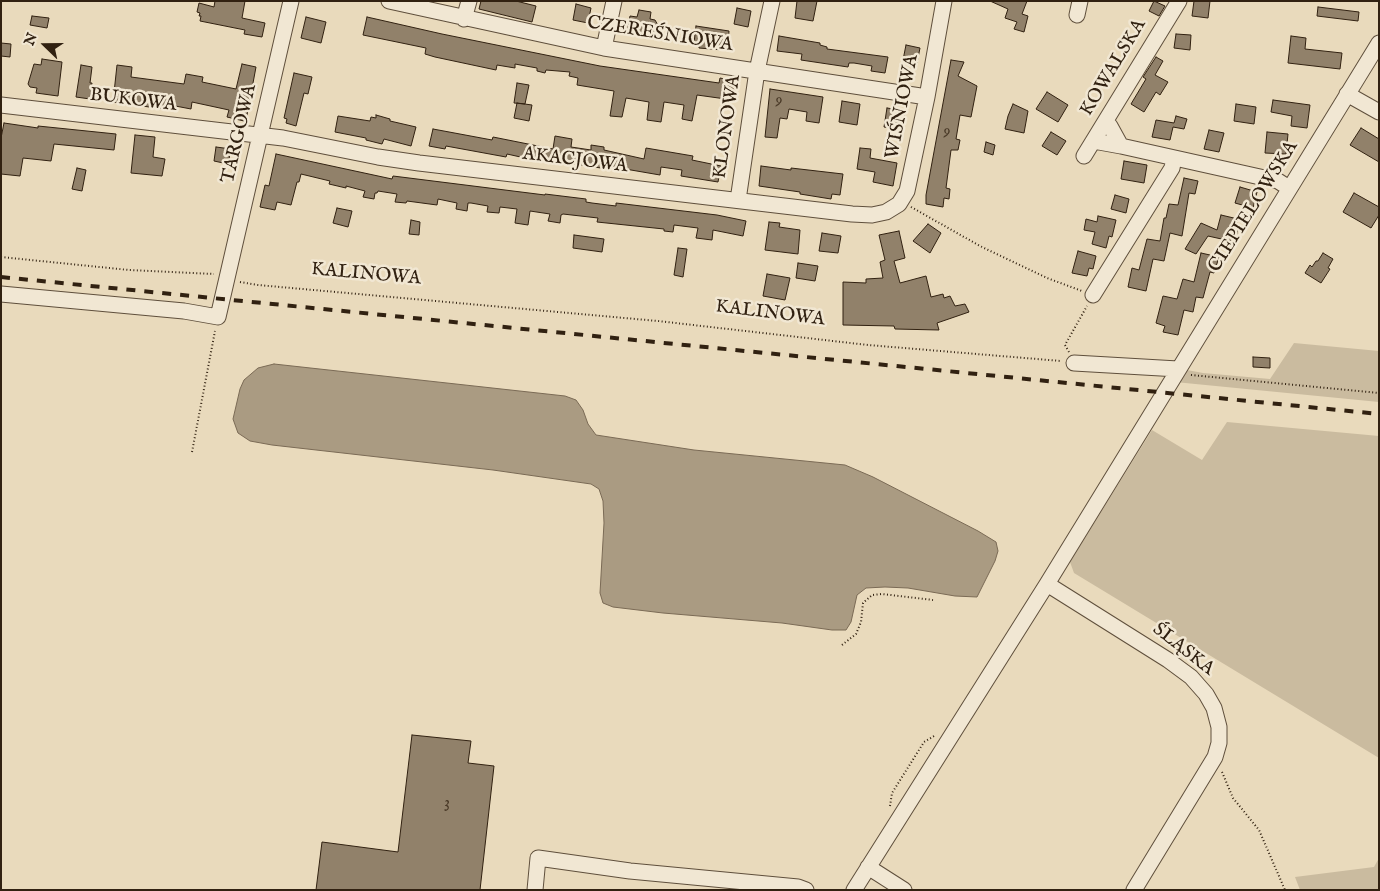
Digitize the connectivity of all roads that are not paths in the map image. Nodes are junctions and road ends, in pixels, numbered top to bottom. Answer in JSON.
{"nodes":[{"id":1,"x":291,"y":1,"type":"edge"},
{"id":2,"x":389,"y":1,"type":"edge"},
{"id":3,"x":469,"y":1,"type":"edge"},
{"id":4,"x":614,"y":1,"type":"edge"},
{"id":5,"x":772,"y":1,"type":"edge"},
{"id":6,"x":944,"y":1,"type":"edge"},
{"id":7,"x":1179,"y":1,"type":"edge"},
{"id":8,"x":464,"y":19,"type":"junction"},
{"id":9,"x":1379,"y":43,"type":"edge"},
{"id":10,"x":604,"y":48,"type":"junction"},
{"id":11,"x":756,"y":71,"type":"junction"},
{"id":12,"x":1347,"y":94,"type":"junction"},
{"id":13,"x":927,"y":97,"type":"junction"},
{"id":14,"x":1,"y":106,"type":"edge"},
{"id":15,"x":1379,"y":112,"type":"edge"},
{"id":16,"x":1105,"y":123,"type":"junction"},
{"id":17,"x":260,"y":135,"type":"junction"},
{"id":18,"x":1094,"y":140,"type":"junction"},
{"id":19,"x":1121,"y":146,"type":"junction"},
{"id":20,"x":1084,"y":156,"type":"dead end"},
{"id":21,"x":1174,"y":158,"type":"junction"},
{"id":22,"x":1289,"y":188,"type":"junction"},
{"id":23,"x":738,"y":200,"type":"junction"},
{"id":24,"x":886,"y":212,"type":"joint"},
{"id":25,"x":1,"y":294,"type":"edge"},
{"id":26,"x":1093,"y":295,"type":"road end"},
{"id":27,"x":1074,"y":362,"type":"road end"},
{"id":28,"x":1178,"y":369,"type":"junction"},
{"id":29,"x":1047,"y":584,"type":"junction"},
{"id":30,"x":868,"y":867,"type":"junction"},
{"id":31,"x":760,"y":886,"type":"edge"},
{"id":32,"x":535,"y":890,"type":"edge"},
{"id":33,"x":806,"y":890,"type":"edge"},
{"id":34,"x":854,"y":890,"type":"edge"},
{"id":35,"x":904,"y":890,"type":"edge"},
{"id":36,"x":1134,"y":890,"type":"edge"}],
"edges":[{"from":1,"to":17,"type":"street","name":"TARGOWA"},
{"from":2,"to":8,"type":"street","name":"CZEREŚNIOWA"},
{"from":3,"to":8,"type":"street"},
{"from":4,"to":10,"type":"street"},
{"from":5,"to":11,"type":"street","name":"KLONOWA"},
{"from":6,"to":13,"type":"street","name":"WIŚNIOWA"},
{"from":7,"to":16,"type":"street","name":"KOWALSKA"},
{"from":8,"to":10,"type":"street","name":"CZEREŚNIOWA"},
{"from":9,"to":12,"type":"street","name":"CIEPIELOWSKA"},
{"from":10,"to":11,"type":"street","name":"CZEREŚNIOWA"},
{"from":11,"to":13,"type":"street","name":"CZEREŚNIOWA"},
{"from":11,"to":23,"type":"street","name":"KLONOWA"},
{"from":12,"to":15,"type":"street"},
{"from":12,"to":22,"type":"street","name":"CIEPIELOWSKA"},
{"from":13,"to":24,"type":"street","name":"WIŚNIOWA"},
{"from":14,"to":17,"type":"street","name":"BUKOWA"},
{"from":16,"to":18,"type":"street","name":"KOWALSKA"},
{"from":16,"to":19,"type":"street"},
{"from":17,"to":23,"type":"street","name":"AKACJOWA"},
{"from":17,"to":25,"type":"street","name":"TARGOWA"},
{"from":18,"to":19,"type":"street"},
{"from":18,"to":20,"type":"street","name":"KOWALSKA"},
{"from":19,"to":21,"type":"street"},
{"from":21,"to":22,"type":"street"},
{"from":21,"to":26,"type":"street"},
{"from":22,"to":28,"type":"street","name":"CIEPIELOWSKA"},
{"from":23,"to":24,"type":"street","name":"AKACJOWA"},
{"from":27,"to":28,"type":"street"},
{"from":28,"to":29,"type":"street","name":"CIEPIELOWSKA"},
{"from":29,"to":30,"type":"street"},
{"from":29,"to":36,"type":"street","name":"ŚLĄSKA"},
{"from":30,"to":34,"type":"street"},
{"from":30,"to":35,"type":"street"},
{"from":31,"to":32,"type":"street"},
{"from":31,"to":33,"type":"street"}]}
